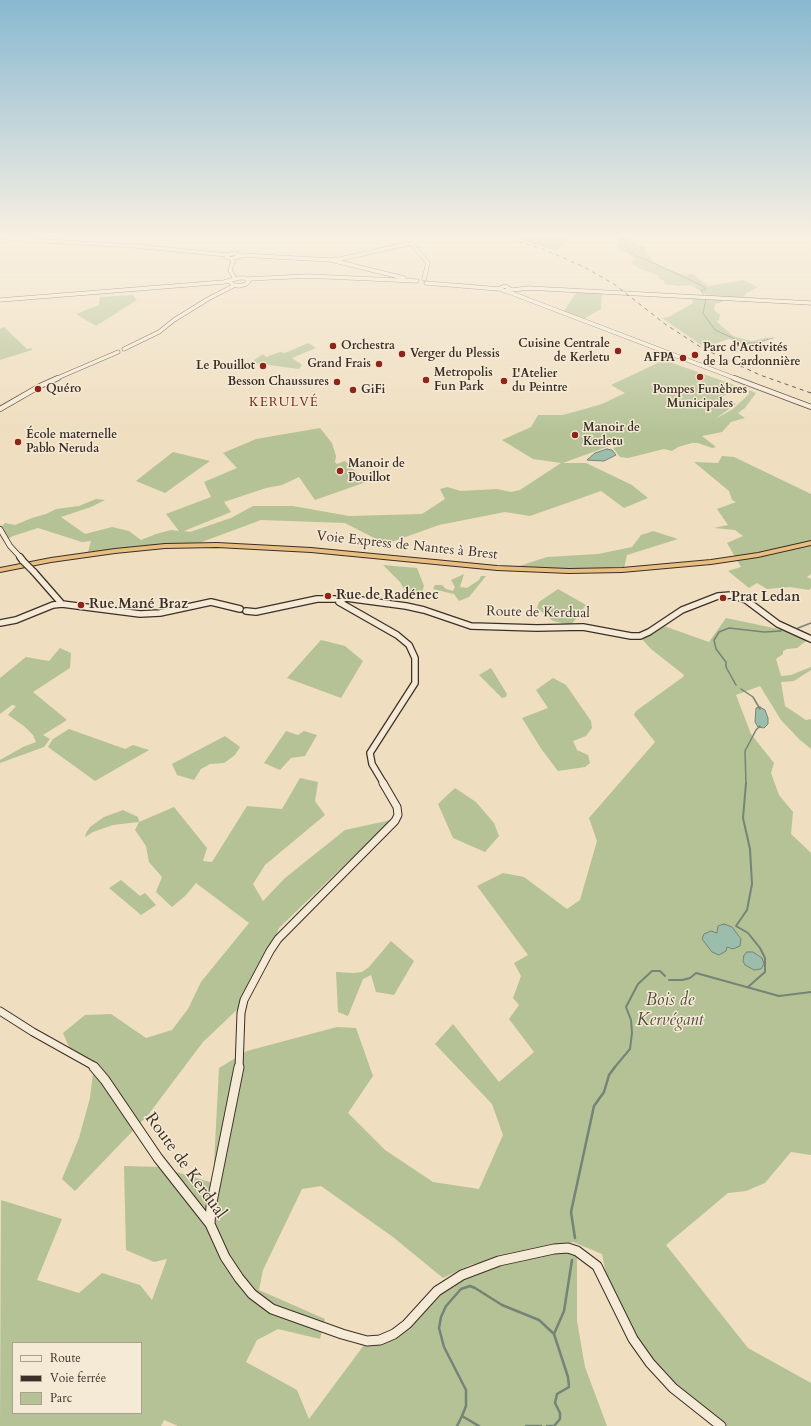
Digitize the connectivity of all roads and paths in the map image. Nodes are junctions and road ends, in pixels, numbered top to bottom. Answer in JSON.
{"nodes":[{"id":1,"x":201,"y":304,"type":"edge"},
{"id":2,"x":536,"y":304,"type":"edge"},
{"id":3,"x":811,"y":407,"type":"edge"},
{"id":4,"x":0,"y":409,"type":"edge"},
{"id":5,"x":1,"y":532,"type":"edge"},
{"id":6,"x":811,"y":543,"type":"edge"},
{"id":7,"x":811,"y":547,"type":"edge"},
{"id":8,"x":0,"y":570,"type":"edge"},
{"id":9,"x":0,"y":573,"type":"edge"},
{"id":10,"x":338,"y":600,"type":"junction"},
{"id":11,"x":62,"y":604,"type":"junction"},
{"id":12,"x":0,"y":623,"type":"edge"},
{"id":13,"x":810,"y":639,"type":"edge"},
{"id":14,"x":0,"y":1011,"type":"edge"},
{"id":15,"x":210,"y":1224,"type":"junction"},
{"id":16,"x":721,"y":1426,"type":"edge"}],
"edges":[{"from":1,"to":4,"type":"street"},
{"from":2,"to":3,"type":"street"},
{"from":5,"to":11,"type":"street","bridge":true},
{"from":6,"to":8,"type":"highway","name":"Voie Express de Nantes à Brest"},
{"from":7,"to":9,"type":"highway","name":"Voie Express de Nantes à Brest"},
{"from":10,"to":11,"type":"street","name":"Route de Kerdual"},
{"from":10,"to":13,"type":"street","name":"Route de Kerdual"},
{"from":10,"to":15,"type":"street"},
{"from":11,"to":12,"type":"street"},
{"from":14,"to":15,"type":"street","name":"Route de Kerdual"},
{"from":15,"to":16,"type":"street","name":"Route de Kerdual"}]}
